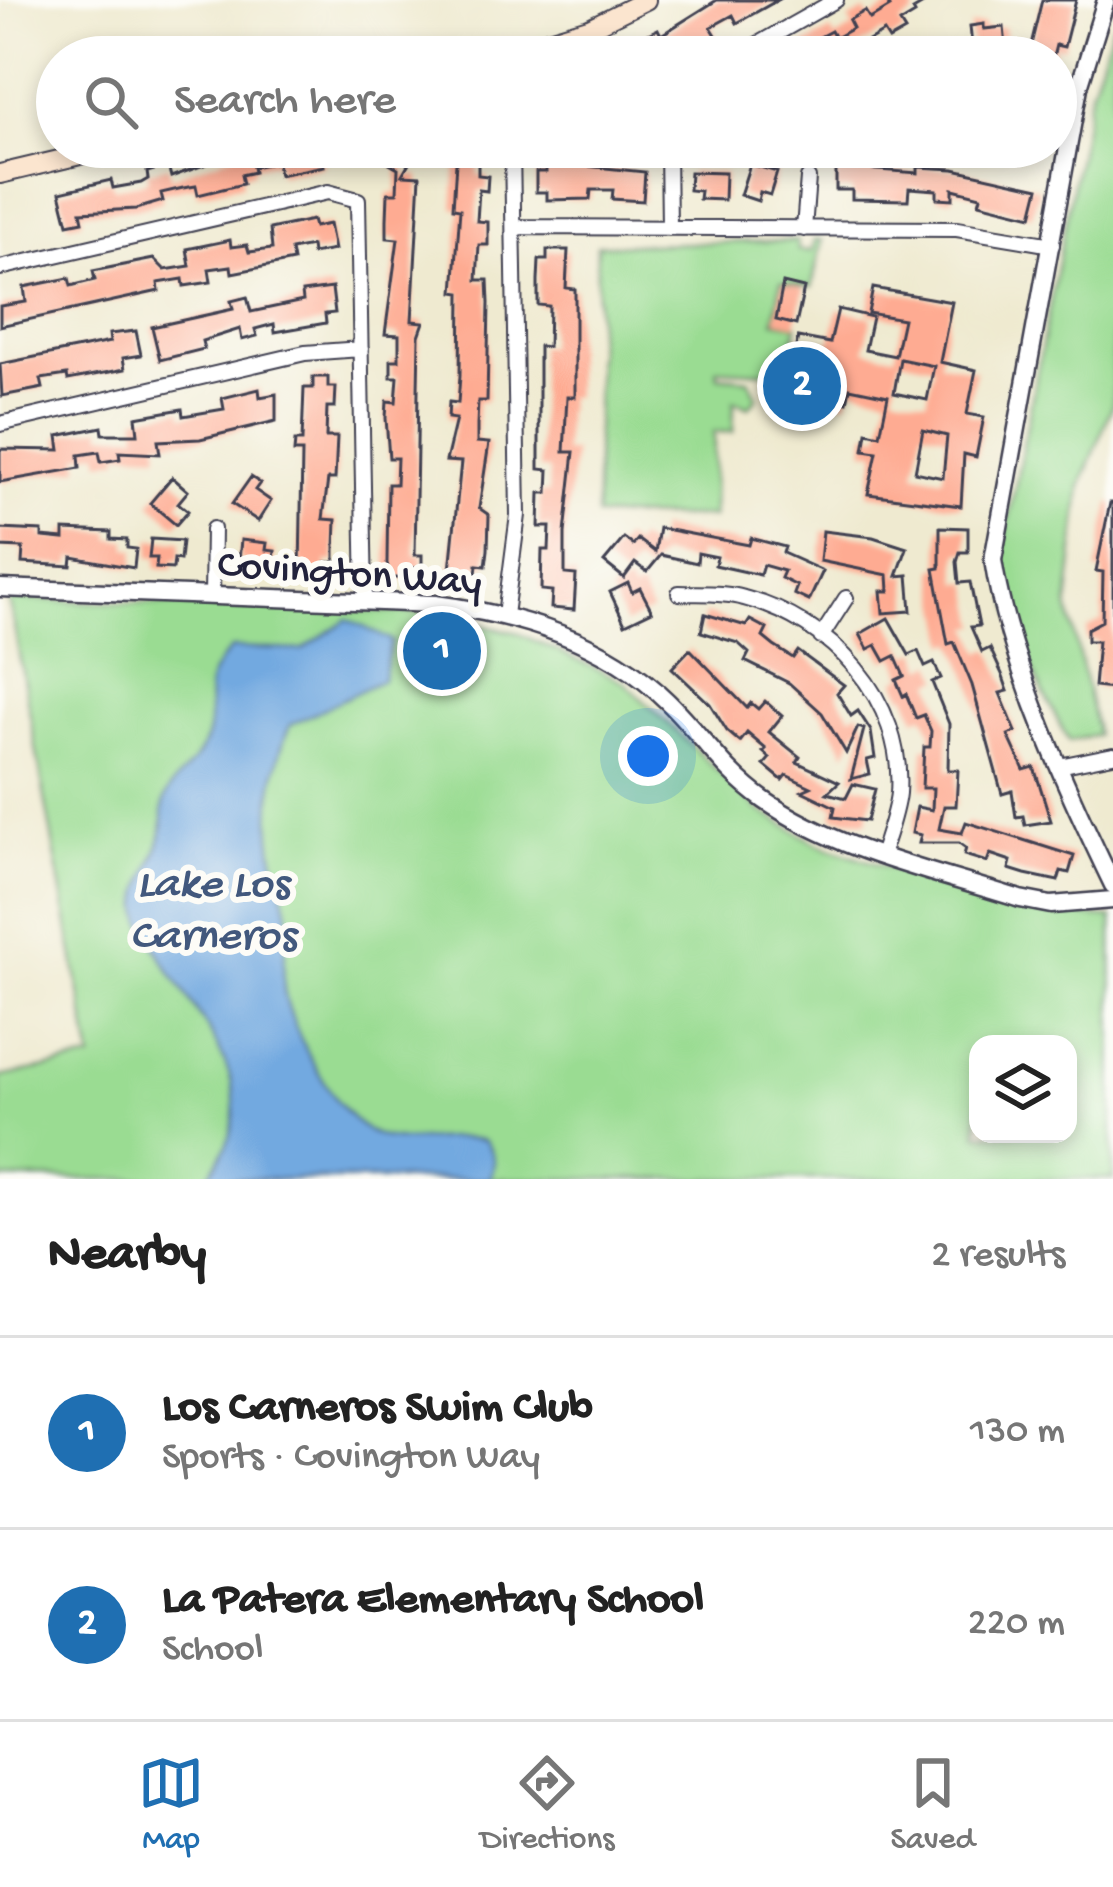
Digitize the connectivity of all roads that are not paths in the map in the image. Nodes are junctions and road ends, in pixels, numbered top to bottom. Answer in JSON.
{"nodes":[{"id":1,"x":646,"y":0,"type":"edge"},
{"id":2,"x":836,"y":0,"type":"edge"},
{"id":3,"x":1106,"y":0,"type":"edge"},
{"id":4,"x":564,"y":36,"type":"edge"},
{"id":5,"x":772,"y":36,"type":"edge"},
{"id":6,"x":1079,"y":87,"type":"joint"},
{"id":7,"x":1077,"y":99,"type":"edge"},
{"id":8,"x":36,"y":166,"type":"edge"},
{"id":9,"x":513,"y":168,"type":"edge"},
{"id":10,"x":668,"y":168,"type":"edge"},
{"id":11,"x":1065,"y":168,"type":"edge"},
{"id":12,"x":0,"y":174,"type":"edge"},
{"id":13,"x":808,"y":178,"type":"dead end"},
{"id":14,"x":515,"y":227,"type":"junction"},
{"id":15,"x":669,"y":228,"type":"junction"},
{"id":16,"x":804,"y":229,"type":"junction"},
{"id":17,"x":1052,"y":245,"type":"junction"},
{"id":18,"x":0,"y":268,"type":"edge"},
{"id":19,"x":361,"y":349,"type":"junction"},
{"id":20,"x":0,"y":424,"type":"edge"},
{"id":21,"x":213,"y":529,"type":"dead end"},
{"id":22,"x":0,"y":588,"type":"edge"},
{"id":23,"x":680,"y":592,"type":"dead end"},
{"id":24,"x":212,"y":596,"type":"junction"},
{"id":25,"x":846,"y":598,"type":"dead end"},
{"id":26,"x":365,"y":601,"type":"junction"},
{"id":27,"x":505,"y":616,"type":"junction"},
{"id":28,"x":821,"y":637,"type":"junction"},
{"id":29,"x":1113,"y":755,"type":"edge"},
{"id":30,"x":1059,"y":766,"type":"junction"},
{"id":31,"x":881,"y":856,"type":"junction"},
{"id":32,"x":1113,"y":885,"type":"edge"},
{"id":33,"x":1113,"y":900,"type":"edge"}],
"edges":[{"from":1,"to":4,"type":"main road"},
{"from":2,"to":5,"type":"street"},
{"from":3,"to":6,"type":"street"},
{"from":6,"to":7,"type":"street"},
{"from":8,"to":12,"type":"main road"},
{"from":9,"to":14,"type":"street"},
{"from":10,"to":15,"type":"street"},
{"from":11,"to":17,"type":"street"},
{"from":13,"to":16,"type":"street"},
{"from":14,"to":15,"type":"street"},
{"from":14,"to":27,"type":"street"},
{"from":15,"to":16,"type":"street"},
{"from":16,"to":17,"type":"street"},
{"from":17,"to":30,"type":"street"},
{"from":18,"to":19,"type":"street"},
{"from":19,"to":20,"type":"street"},
{"from":19,"to":26,"type":"street"},
{"from":21,"to":24,"type":"street"},
{"from":22,"to":24,"type":"street","name":"Covington Way"},
{"from":23,"to":28,"type":"street"},
{"from":24,"to":26,"type":"street","name":"Covington Way"},
{"from":25,"to":28,"type":"street"},
{"from":26,"to":27,"type":"street","name":"Covington Way"},
{"from":27,"to":31,"type":"street","name":"Covington Way"},
{"from":28,"to":31,"type":"street"},
{"from":29,"to":30,"type":"street"},
{"from":30,"to":32,"type":"street"},
{"from":31,"to":33,"type":"street","name":"Covington Way"}]}
